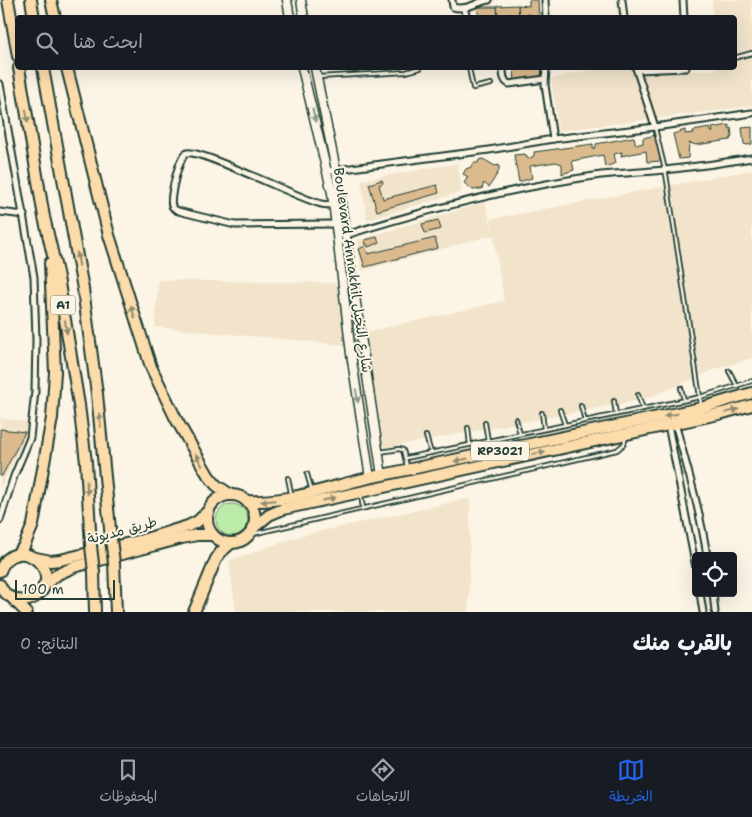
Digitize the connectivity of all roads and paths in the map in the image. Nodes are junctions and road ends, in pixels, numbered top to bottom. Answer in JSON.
{"nodes":[{"id":1,"x":8,"y":0,"type":"edge"},
{"id":2,"x":31,"y":0,"type":"edge"},
{"id":3,"x":51,"y":0,"type":"edge"},
{"id":4,"x":287,"y":0,"type":"edge"},
{"id":5,"x":301,"y":0,"type":"edge"},
{"id":6,"x":452,"y":0,"type":"edge"},
{"id":7,"x":489,"y":0,"type":"edge"},
{"id":8,"x":545,"y":0,"type":"edge"},
{"id":9,"x":622,"y":0,"type":"edge"},
{"id":10,"x":683,"y":0,"type":"edge"},
{"id":11,"x":464,"y":8,"type":"junction"},
{"id":12,"x":34,"y":15,"type":"edge"},
{"id":13,"x":54,"y":15,"type":"edge"},
{"id":14,"x":290,"y":15,"type":"edge"},
{"id":15,"x":304,"y":15,"type":"edge"},
{"id":16,"x":466,"y":15,"type":"edge"},
{"id":17,"x":546,"y":15,"type":"edge"},
{"id":18,"x":624,"y":15,"type":"edge"},
{"id":19,"x":684,"y":15,"type":"edge"},
{"id":20,"x":15,"y":39,"type":"edge"},
{"id":21,"x":752,"y":53,"type":"edge"},
{"id":22,"x":737,"y":57,"type":"edge"},
{"id":23,"x":19,"y":70,"type":"edge"},
{"id":24,"x":43,"y":70,"type":"edge"},
{"id":25,"x":68,"y":70,"type":"edge"},
{"id":26,"x":303,"y":70,"type":"edge"},
{"id":27,"x":315,"y":70,"type":"edge"},
{"id":28,"x":413,"y":70,"type":"edge"},
{"id":29,"x":469,"y":70,"type":"edge"},
{"id":30,"x":503,"y":70,"type":"edge"},
{"id":31,"x":546,"y":70,"type":"edge"},
{"id":32,"x":636,"y":70,"type":"edge"},
{"id":33,"x":317,"y":78,"type":"junction"},
{"id":34,"x":545,"y":79,"type":"junction"},
{"id":35,"x":0,"y":84,"type":"edge"},
{"id":36,"x":491,"y":84,"type":"dead end"},
{"id":37,"x":752,"y":113,"type":"edge"},
{"id":38,"x":655,"y":127,"type":"junction"},
{"id":39,"x":553,"y":139,"type":"junction"},
{"id":40,"x":752,"y":158,"type":"edge"},
{"id":41,"x":664,"y":170,"type":"junction"},
{"id":42,"x":332,"y":171,"type":"junction"},
{"id":43,"x":333,"y":205,"type":"junction"},
{"id":44,"x":0,"y":212,"type":"edge"},
{"id":45,"x":24,"y":215,"type":"junction"},
{"id":46,"x":44,"y":217,"type":"junction"},
{"id":47,"x":336,"y":224,"type":"junction"},
{"id":48,"x":346,"y":234,"type":"junction"},
{"id":49,"x":729,"y":371,"type":"dead end"},
{"id":50,"x":752,"y":381,"type":"edge"},
{"id":51,"x":736,"y":386,"type":"junction"},
{"id":52,"x":681,"y":388,"type":"dead end"},
{"id":53,"x":752,"y":393,"type":"edge"},
{"id":54,"x":638,"y":395,"type":"dead end"},
{"id":55,"x":700,"y":397,"type":"junction"},
{"id":56,"x":684,"y":400,"type":"junction"},
{"id":57,"x":614,"y":401,"type":"dead end"},
{"id":58,"x":752,"y":405,"type":"edge"},
{"id":59,"x":581,"y":406,"type":"dead end"},
{"id":60,"x":701,"y":408,"type":"junction"},
{"id":61,"x":643,"y":409,"type":"junction"},
{"id":62,"x":560,"y":410,"type":"dead end"},
{"id":63,"x":542,"y":412,"type":"dead end"},
{"id":64,"x":616,"y":414,"type":"junction"},
{"id":65,"x":516,"y":419,"type":"dead end"},
{"id":66,"x":585,"y":421,"type":"junction"},
{"id":67,"x":485,"y":423,"type":"dead end"},
{"id":68,"x":671,"y":424,"type":"junction"},
{"id":69,"x":564,"y":425,"type":"junction"},
{"id":70,"x":468,"y":428,"type":"dead end"},
{"id":71,"x":544,"y":429,"type":"junction"},
{"id":72,"x":520,"y":434,"type":"junction"},
{"id":73,"x":627,"y":434,"type":"junction"},
{"id":74,"x":426,"y":436,"type":"dead end"},
{"id":75,"x":488,"y":441,"type":"junction"},
{"id":76,"x":470,"y":445,"type":"junction"},
{"id":77,"x":379,"y":452,"type":"junction"},
{"id":78,"x":431,"y":453,"type":"junction"},
{"id":79,"x":406,"y":458,"type":"junction"},
{"id":80,"x":408,"y":471,"type":"junction"},
{"id":81,"x":306,"y":474,"type":"dead end"},
{"id":82,"x":382,"y":476,"type":"junction"},
{"id":83,"x":288,"y":478,"type":"dead end"},
{"id":84,"x":370,"y":478,"type":"junction"},
{"id":85,"x":312,"y":492,"type":"junction"},
{"id":86,"x":360,"y":492,"type":"junction"},
{"id":87,"x":231,"y":495,"type":"junction"},
{"id":88,"x":292,"y":497,"type":"junction"},
{"id":89,"x":246,"y":501,"type":"junction"},
{"id":90,"x":364,"y":508,"type":"junction"},
{"id":91,"x":209,"y":510,"type":"junction"},
{"id":92,"x":0,"y":520,"type":"edge"},
{"id":93,"x":250,"y":532,"type":"junction"},
{"id":94,"x":213,"y":535,"type":"junction"},
{"id":95,"x":231,"y":543,"type":"junction"},
{"id":96,"x":693,"y":552,"type":"edge"},
{"id":97,"x":706,"y":552,"type":"edge"},
{"id":98,"x":16,"y":555,"type":"junction"},
{"id":99,"x":36,"y":558,"type":"junction"},
{"id":100,"x":0,"y":571,"type":"edge"},
{"id":101,"x":0,"y":584,"type":"edge"},
{"id":102,"x":44,"y":585,"type":"junction"},
{"id":103,"x":6,"y":595,"type":"edge"},
{"id":104,"x":701,"y":597,"type":"edge"},
{"id":105,"x":713,"y":597,"type":"edge"},
{"id":106,"x":26,"y":612,"type":"edge"},
{"id":107,"x":95,"y":612,"type":"edge"},
{"id":108,"x":116,"y":612,"type":"edge"},
{"id":109,"x":194,"y":612,"type":"edge"},
{"id":110,"x":703,"y":612,"type":"edge"},
{"id":111,"x":715,"y":612,"type":"edge"}],
"edges":[{"from":1,"to":20,"type":"highway"},
{"from":2,"to":12,"type":"highway"},
{"from":3,"to":13,"type":"highway"},
{"from":4,"to":14,"type":"street"},
{"from":5,"to":15,"type":"street"},
{"from":6,"to":11,"type":"street"},
{"from":7,"to":11,"type":"street"},
{"from":8,"to":17,"type":"street"},
{"from":9,"to":18,"type":"street"},
{"from":10,"to":19,"type":"street"},
{"from":11,"to":16,"type":"street"},
{"from":21,"to":22,"type":"lane"},
{"from":23,"to":46,"type":"highway","number":"A1","one_way":true},
{"from":108,"to":24,"type":"highway","number":"A1","one_way":true,"bridge":true},
{"from":87,"to":25,"type":"highway","one_way":true},
{"from":26,"to":42,"type":"street","name":"Boulevard Annakhil شارع النخيل","one_way":true},
{"from":27,"to":33,"type":"street","name":"Boulevard Annakhil شارع النخيل"},
{"from":28,"to":33,"type":"lane"},
{"from":29,"to":36,"type":"lane"},
{"from":30,"to":34,"type":"street"},
{"from":31,"to":34,"type":"street"},
{"from":32,"to":38,"type":"street"},
{"from":33,"to":42,"type":"street","name":"Boulevard Annakhil شارع النخيل"},
{"from":34,"to":39,"type":"street"},
{"from":35,"to":45,"type":"street"},
{"from":37,"to":38,"type":"street"},
{"from":38,"to":39,"type":"street"},
{"from":38,"to":41,"type":"lane"},
{"from":39,"to":42,"type":"street"},
{"from":40,"to":41,"type":"street"},
{"from":41,"to":48,"type":"street"},
{"from":41,"to":55,"type":"lane"},
{"from":42,"to":43,"type":"street","name":"Boulevard Annakhil شارع النخيل"},
{"from":42,"to":48,"type":"street","name":"Boulevard Annakhil شارع النخيل"},
{"from":43,"to":47,"type":"street","name":"Boulevard Annakhil شارع النخيل"},
{"from":43,"to":47,"type":"street"},
{"from":44,"to":45,"type":"street"},
{"from":45,"to":92,"type":"street"},
{"from":46,"to":98,"type":"highway"},
{"from":46,"to":107,"type":"highway","number":"A1","one_way":true,"bridge":true},
{"from":47,"to":84,"type":"street","name":"Boulevard Annakhil شارع النخيل","one_way":true},
{"from":48,"to":77,"type":"street","name":"Boulevard Annakhil شارع النخيل"},
{"from":49,"to":51,"type":"lane"},
{"from":50,"to":51,"type":"lane"},
{"from":51,"to":55,"type":"lane"},
{"from":52,"to":56,"type":"lane"},
{"from":53,"to":60,"type":"highway","number":"RP3021"},
{"from":54,"to":61,"type":"lane"},
{"from":55,"to":56,"type":"lane"},
{"from":55,"to":60,"type":"lane"},
{"from":56,"to":61,"type":"lane"},
{"from":57,"to":64,"type":"lane"},
{"from":68,"to":58,"type":"highway","number":"RP3021","one_way":true},
{"from":59,"to":66,"type":"lane"},
{"from":60,"to":80,"type":"highway","number":"RP3021","one_way":true},
{"from":61,"to":64,"type":"lane"},
{"from":62,"to":69,"type":"lane"},
{"from":63,"to":71,"type":"lane"},
{"from":64,"to":66,"type":"lane"},
{"from":65,"to":72,"type":"lane"},
{"from":66,"to":69,"type":"lane"},
{"from":67,"to":75,"type":"lane"},
{"from":68,"to":73,"type":"highway","number":"RP3021"},
{"from":68,"to":96,"type":"street"},
{"from":68,"to":97,"type":"street"},
{"from":69,"to":71,"type":"lane"},
{"from":70,"to":76,"type":"lane"},
{"from":71,"to":72,"type":"lane"},
{"from":72,"to":75,"type":"lane"},
{"from":86,"to":73,"type":"highway","number":"RP3021","one_way":true},
{"from":73,"to":90,"type":"lane"},
{"from":74,"to":78,"type":"lane"},
{"from":75,"to":76,"type":"lane"},
{"from":76,"to":78,"type":"lane"},
{"from":77,"to":79,"type":"lane"},
{"from":77,"to":82,"type":"street","name":"Boulevard Annakhil شارع النخيل"},
{"from":78,"to":79,"type":"lane"},
{"from":79,"to":80,"type":"lane"},
{"from":80,"to":82,"type":"highway","number":"RP3021"},
{"from":81,"to":85,"type":"lane"},
{"from":82,"to":84,"type":"highway","number":"RP3021"},
{"from":83,"to":88,"type":"lane"},
{"from":84,"to":85,"type":"highway","number":"RP3021"},
{"from":85,"to":88,"type":"highway","number":"RP3021"},
{"from":86,"to":90,"type":"lane"},
{"from":93,"to":86,"type":"highway","number":"RP3021","one_way":true},
{"from":87,"to":89,"type":"highway","number":"RP3021"},
{"from":87,"to":91,"type":"highway"},
{"from":88,"to":89,"type":"highway","number":"RP3021","one_way":true},
{"from":89,"to":93,"type":"highway"},
{"from":90,"to":93,"type":"lane"},
{"from":91,"to":94,"type":"highway"},
{"from":91,"to":99,"type":"highway","name":"طريق مديونة"},
{"from":93,"to":95,"type":"highway","number":"RP3021"},
{"from":94,"to":95,"type":"highway"},
{"from":94,"to":102,"type":"highway","name":"طريق مديونة"},
{"from":95,"to":109,"type":"highway"},
{"from":98,"to":99,"type":"highway","name":"طريق مديونة"},
{"from":98,"to":100,"type":"highway"},
{"from":99,"to":102,"type":"highway"},
{"from":101,"to":103,"type":"highway"},
{"from":102,"to":103,"type":"highway","name":"طريق مديونة"},
{"from":103,"to":106,"type":"highway"},
{"from":104,"to":110,"type":"street"},
{"from":105,"to":111,"type":"street"}]}
